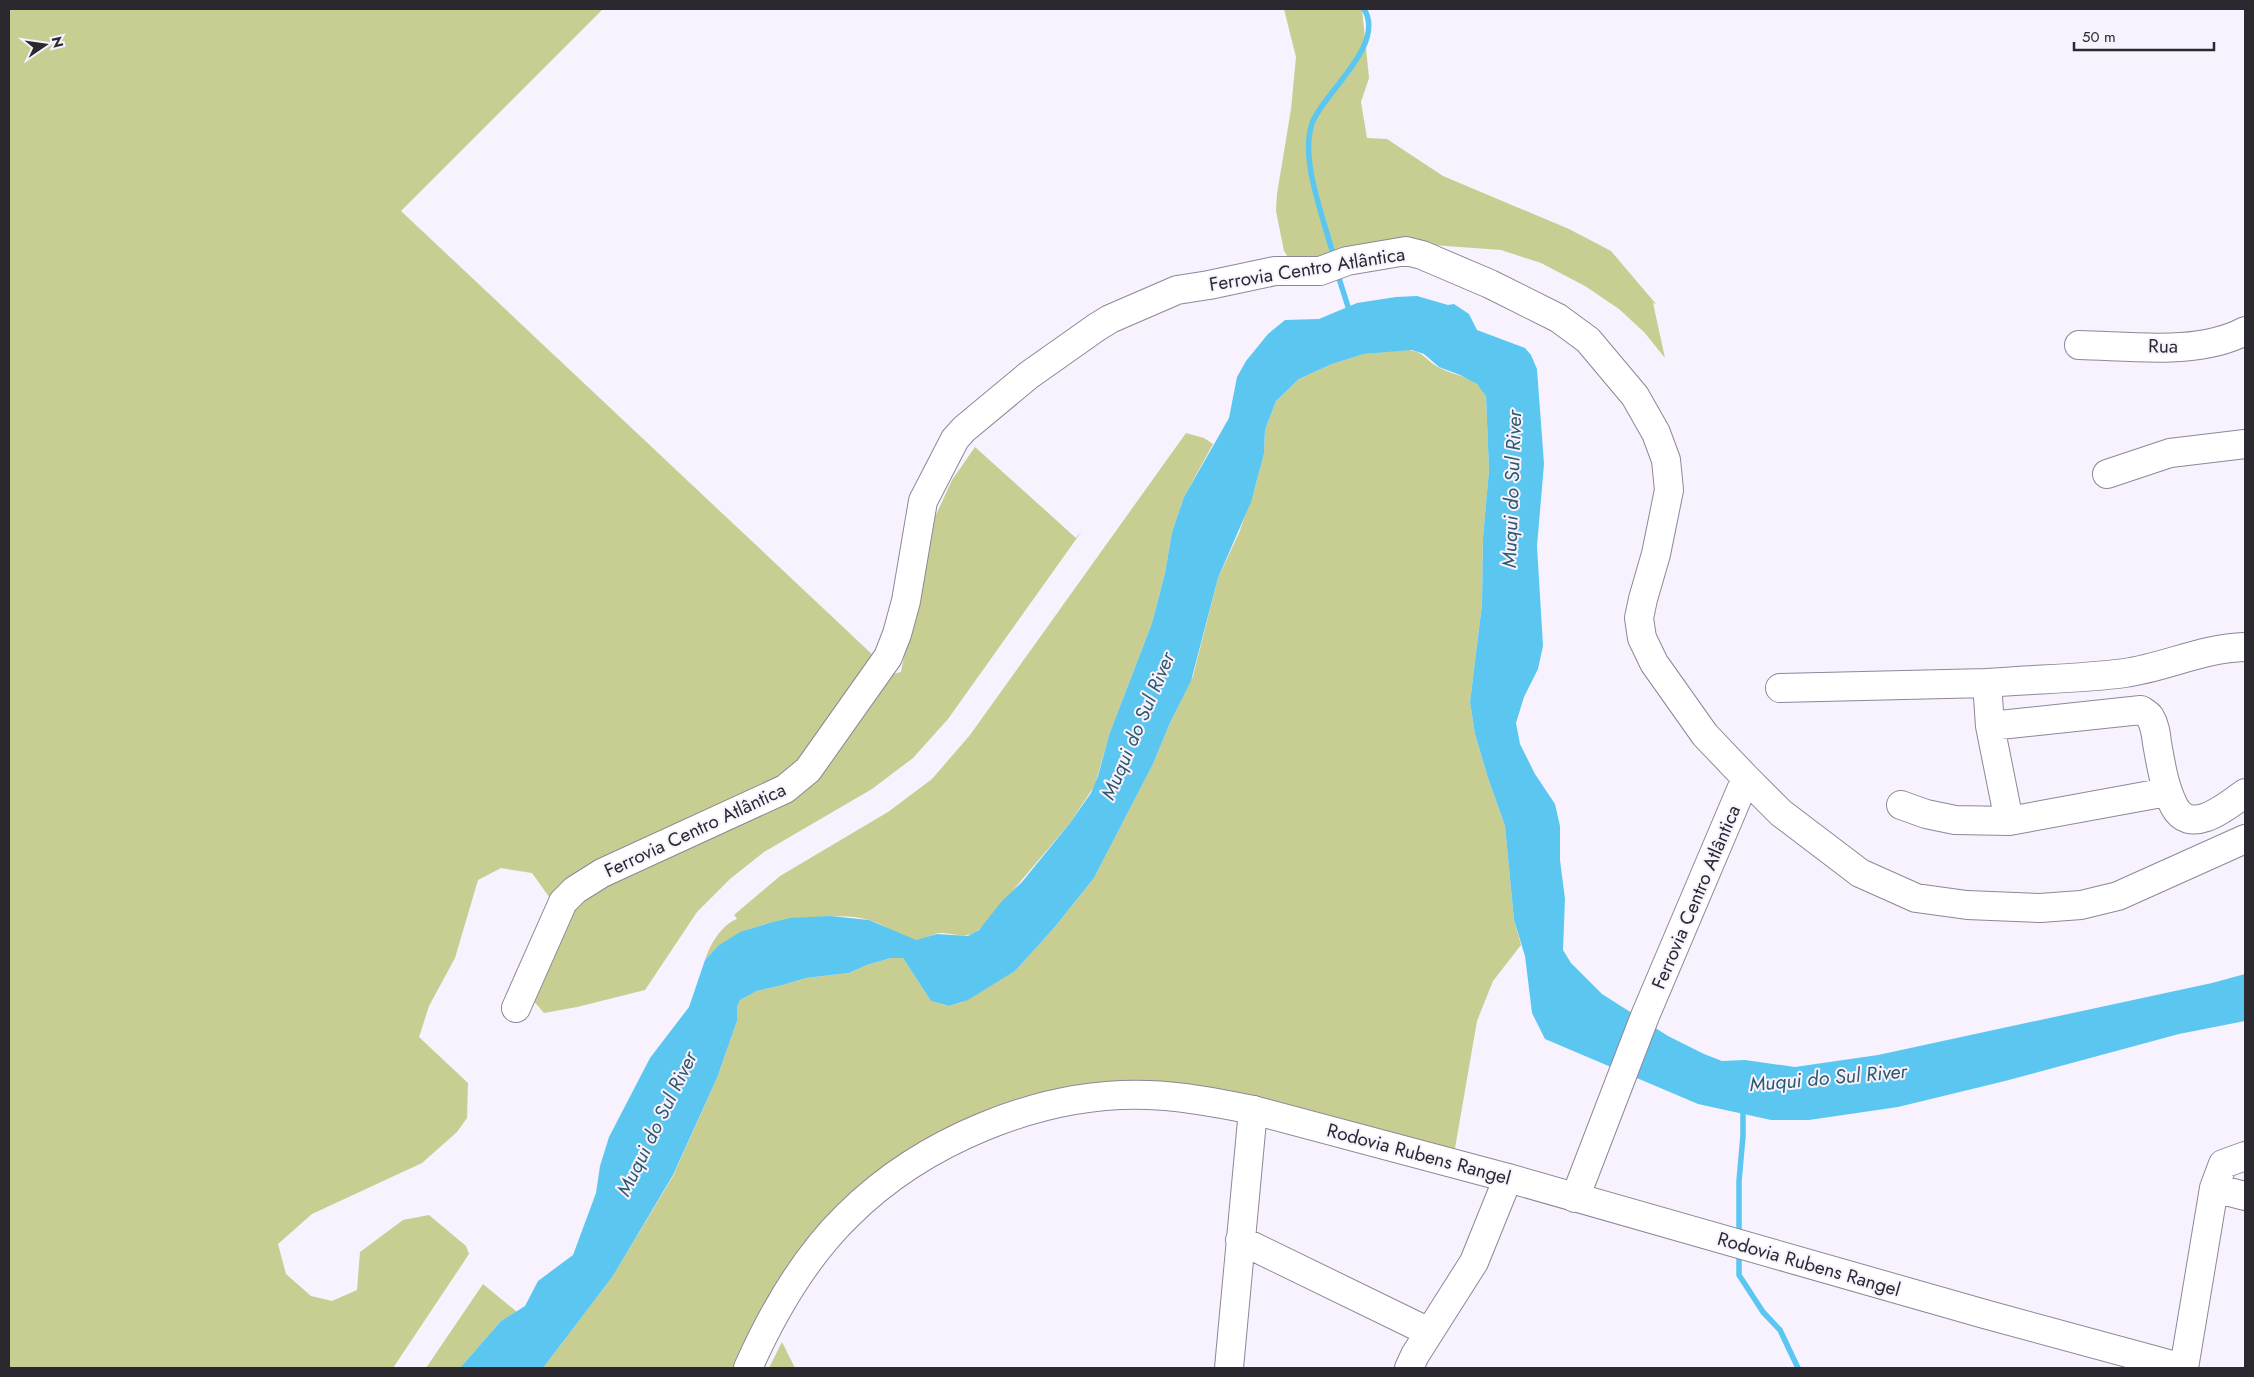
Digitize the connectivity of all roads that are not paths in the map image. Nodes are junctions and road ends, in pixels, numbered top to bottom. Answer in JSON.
{"nodes":[{"id":1,"x":2245,"y":330,"type":"edge"},
{"id":2,"x":2079,"y":345,"type":"dead end"},
{"id":3,"x":2245,"y":444,"type":"edge"},
{"id":4,"x":2107,"y":474,"type":"dead end"},
{"id":5,"x":2245,"y":647,"type":"edge"},
{"id":6,"x":1987,"y":683,"type":"junction"},
{"id":7,"x":1780,"y":688,"type":"dead end"},
{"id":8,"x":1990,"y":726,"type":"junction"},
{"id":9,"x":1746,"y":778,"type":"junction"},
{"id":10,"x":2167,"y":792,"type":"junction"},
{"id":11,"x":2245,"y":793,"type":"edge"},
{"id":12,"x":1900,"y":805,"type":"dead end"},
{"id":13,"x":2009,"y":821,"type":"junction"},
{"id":14,"x":2245,"y":839,"type":"edge"},
{"id":15,"x":516,"y":1008,"type":"dead end"},
{"id":16,"x":1253,"y":1110,"type":"junction"},
{"id":17,"x":2245,"y":1156,"type":"edge"},
{"id":18,"x":1508,"y":1178,"type":"junction"},
{"id":19,"x":2214,"y":1188,"type":"junction"},
{"id":20,"x":2245,"y":1196,"type":"edge"},
{"id":21,"x":1575,"y":1198,"type":"junction"},
{"id":22,"x":1240,"y":1240,"type":"junction"},
{"id":23,"x":1430,"y":1332,"type":"junction"},
{"id":24,"x":748,"y":1368,"type":"edge"},
{"id":25,"x":1229,"y":1368,"type":"edge"},
{"id":26,"x":1409,"y":1368,"type":"edge"},
{"id":27,"x":2184,"y":1368,"type":"edge"}],
"edges":[{"from":1,"to":2,"type":"street","name":"Rua"},
{"from":3,"to":4,"type":"street"},
{"from":5,"to":6,"type":"street"},
{"from":6,"to":7,"type":"street"},
{"from":6,"to":8,"type":"street"},
{"from":8,"to":10,"type":"street"},
{"from":8,"to":13,"type":"street"},
{"from":9,"to":14,"type":"street","name":"Ferrovia Centro Atlântica"},
{"from":9,"to":15,"type":"street","name":"Ferrovia Centro Atlântica"},
{"from":9,"to":21,"type":"street","name":"Ferrovia Centro Atlântica"},
{"from":10,"to":11,"type":"street"},
{"from":10,"to":13,"type":"street"},
{"from":12,"to":13,"type":"street"},
{"from":16,"to":18,"type":"street","name":"Rodovia Rubens Rangel"},
{"from":16,"to":22,"type":"street"},
{"from":16,"to":24,"type":"street","name":"Rodovia Rubens Rangel"},
{"from":17,"to":19,"type":"street"},
{"from":18,"to":21,"type":"street","name":"Rodovia Rubens Rangel"},
{"from":18,"to":23,"type":"street"},
{"from":19,"to":20,"type":"street"},
{"from":19,"to":27,"type":"street"},
{"from":21,"to":27,"type":"street","name":"Rodovia Rubens Rangel"},
{"from":22,"to":23,"type":"street"},
{"from":22,"to":25,"type":"street"},
{"from":23,"to":26,"type":"street"}]}
